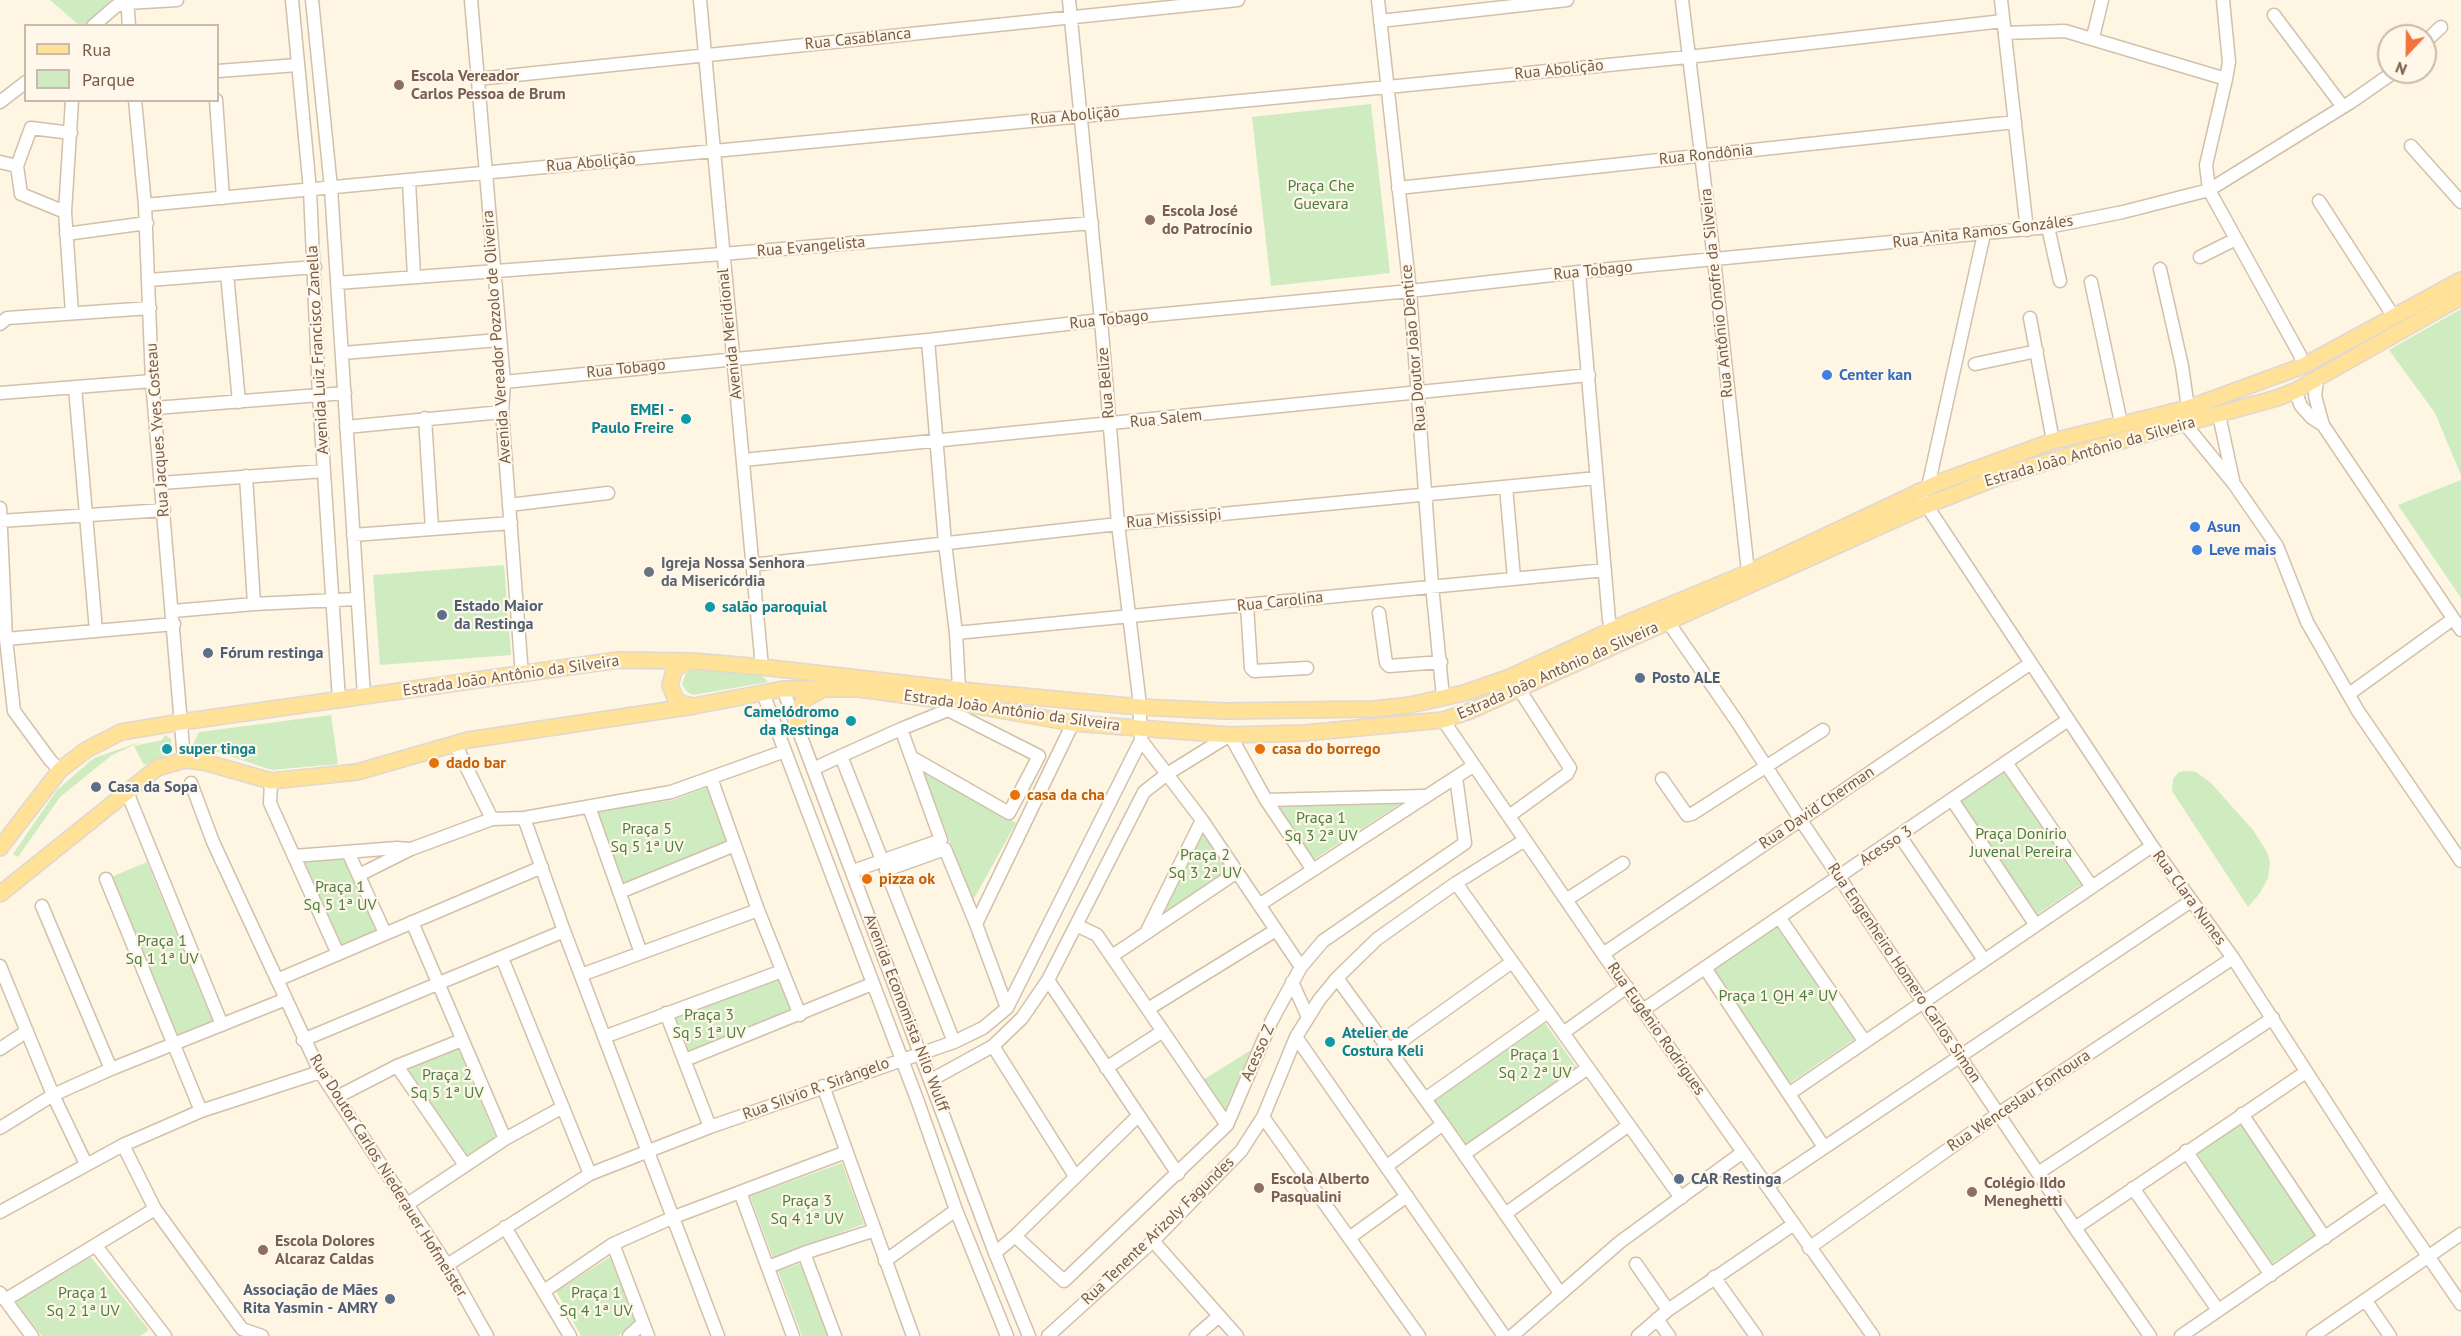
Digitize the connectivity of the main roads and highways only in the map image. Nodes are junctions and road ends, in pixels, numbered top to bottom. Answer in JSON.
{"nodes":[{"id":1,"x":2461,"y":280,"type":"edge"},
{"id":2,"x":2461,"y":297,"type":"edge"},
{"id":3,"x":2323,"y":355,"type":"junction"},
{"id":4,"x":2295,"y":391,"type":"junction"},
{"id":5,"x":1749,"y":579,"type":"junction"},
{"id":6,"x":1633,"y":629,"type":"junction"},
{"id":7,"x":1585,"y":651,"type":"junction"},
{"id":8,"x":692,"y":661,"type":"junction"},
{"id":9,"x":762,"y":667,"type":"junction"},
{"id":10,"x":783,"y":689,"type":"junction"},
{"id":11,"x":823,"y":690,"type":"junction"},
{"id":12,"x":951,"y":700,"type":"junction"},
{"id":13,"x":1410,"y":705,"type":"junction"},
{"id":14,"x":694,"y":706,"type":"junction"},
{"id":15,"x":1225,"y":711,"type":"junction"},
{"id":16,"x":1443,"y":720,"type":"junction"},
{"id":17,"x":797,"y":726,"type":"road end"},
{"id":18,"x":1157,"y":730,"type":"junction"},
{"id":19,"x":0,"y":848,"type":"edge"},
{"id":20,"x":0,"y":894,"type":"edge"}],
"edges":[{"from":1,"to":3,"type":"main road","name":"Estrada João Antônio da Silveira"},
{"from":2,"to":4,"type":"main road","name":"Estrada João Antônio da Silveira"},
{"from":3,"to":4,"type":"main road"},
{"from":3,"to":5,"type":"main road","name":"Estrada João Antônio da Silveira"},
{"from":4,"to":5,"type":"main road","name":"Estrada João Antônio da Silveira"},
{"from":5,"to":6,"type":"main road","name":"Estrada João Antônio da Silveira"},
{"from":6,"to":7,"type":"main road","name":"Estrada João Antônio da Silveira"},
{"from":6,"to":7,"type":"main road","name":"Estrada João Antônio da Silveira"},
{"from":7,"to":13,"type":"main road","name":"Estrada João Antônio da Silveira"},
{"from":7,"to":16,"type":"main road","name":"Estrada João Antônio da Silveira"},
{"from":8,"to":9,"type":"main road","name":"Estrada João Antônio da Silveira"},
{"from":8,"to":14,"type":"main road"},
{"from":8,"to":19,"type":"main road","name":"Estrada João Antônio da Silveira"},
{"from":9,"to":10,"type":"main road"},
{"from":9,"to":12,"type":"main road","name":"Estrada João Antônio da Silveira"},
{"from":10,"to":11,"type":"main road","name":"Estrada João Antônio da Silveira"},
{"from":10,"to":14,"type":"main road","name":"Estrada João Antônio da Silveira"},
{"from":11,"to":12,"type":"main road","name":"Estrada João Antônio da Silveira"},
{"from":11,"to":17,"type":"main road"},
{"from":12,"to":15,"type":"main road","name":"Estrada João Antônio da Silveira"},
{"from":12,"to":18,"type":"main road","name":"Estrada João Antônio da Silveira"},
{"from":13,"to":15,"type":"main road","name":"Estrada João Antônio da Silveira"},
{"from":13,"to":16,"type":"main road"},
{"from":14,"to":20,"type":"main road","name":"Estrada João Antônio da Silveira"},
{"from":15,"to":18,"type":"main road"},
{"from":16,"to":18,"type":"main road","name":"Estrada João Antônio da Silveira"}]}
